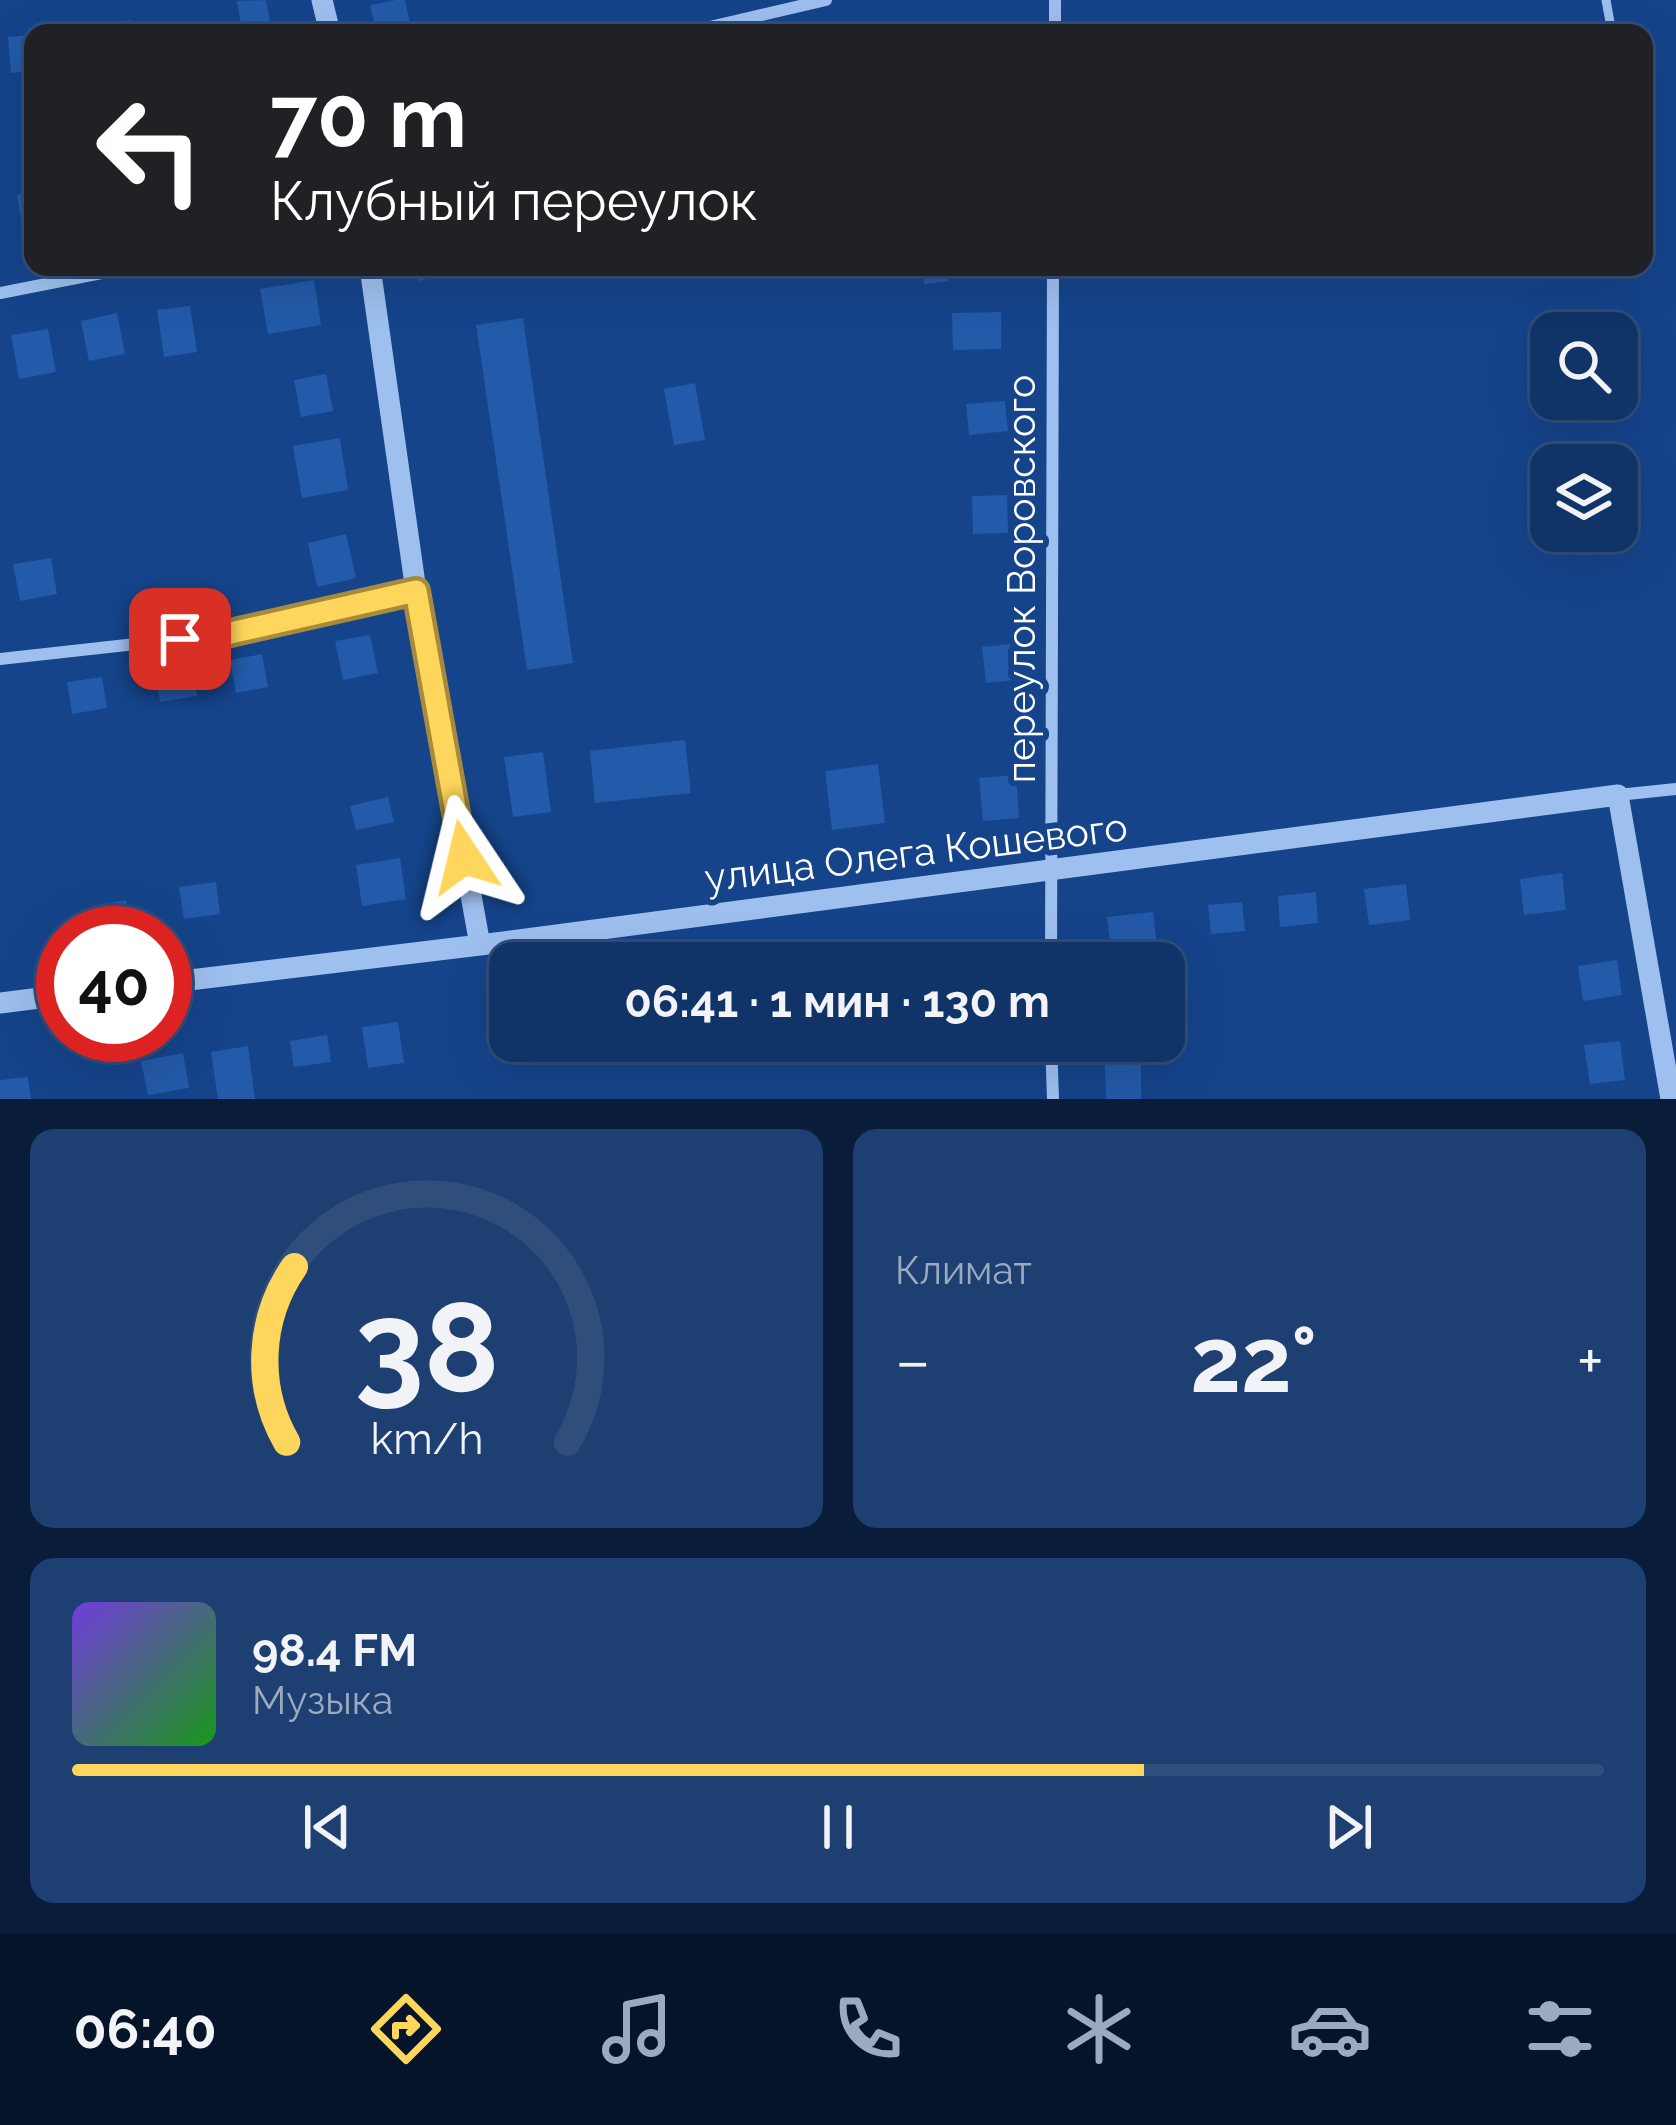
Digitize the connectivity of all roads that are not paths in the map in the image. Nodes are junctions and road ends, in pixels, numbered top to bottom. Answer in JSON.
{"nodes":[{"id":1,"x":826,"y":0,"type":"edge"},
{"id":2,"x":723,"y":24,"type":"edge"},
{"id":3,"x":87,"y":276,"type":"edge"},
{"id":4,"x":371,"y":276,"type":"edge"},
{"id":5,"x":1053,"y":276,"type":"edge"},
{"id":6,"x":0,"y":293,"type":"edge"},
{"id":7,"x":416,"y":591,"type":"junction"},
{"id":8,"x":0,"y":659,"type":"edge"},
{"id":9,"x":1676,"y":789,"type":"edge"},
{"id":10,"x":1618,"y":795,"type":"junction"},
{"id":11,"x":1051,"y":871,"type":"junction"},
{"id":12,"x":1051,"y":942,"type":"edge"},
{"id":13,"x":480,"y":945,"type":"junction"},
{"id":14,"x":192,"y":980,"type":"edge"},
{"id":15,"x":36,"y":998,"type":"edge"},
{"id":16,"x":0,"y":1003,"type":"edge"},
{"id":17,"x":1052,"y":1062,"type":"edge"},
{"id":18,"x":1053,"y":1099,"type":"edge"},
{"id":19,"x":1671,"y":1099,"type":"edge"}],
"edges":[{"from":1,"to":2,"type":"street"},
{"from":3,"to":6,"type":"street"},
{"from":4,"to":7,"type":"street"},
{"from":5,"to":11,"type":"street","name":"переулок Воровского"},
{"from":7,"to":8,"type":"street"},
{"from":7,"to":13,"type":"street"},
{"from":9,"to":10,"type":"street","name":"улица Олега Кошевого"},
{"from":10,"to":11,"type":"street","name":"улица Олега Кошевого"},
{"from":10,"to":19,"type":"street"},
{"from":11,"to":12,"type":"street","name":"переулок Воровского"},
{"from":11,"to":13,"type":"street","name":"улица Олега Кошевого"},
{"from":13,"to":14,"type":"street","name":"улица Олега Кошевого"},
{"from":15,"to":16,"type":"street"},
{"from":17,"to":18,"type":"street"}]}
